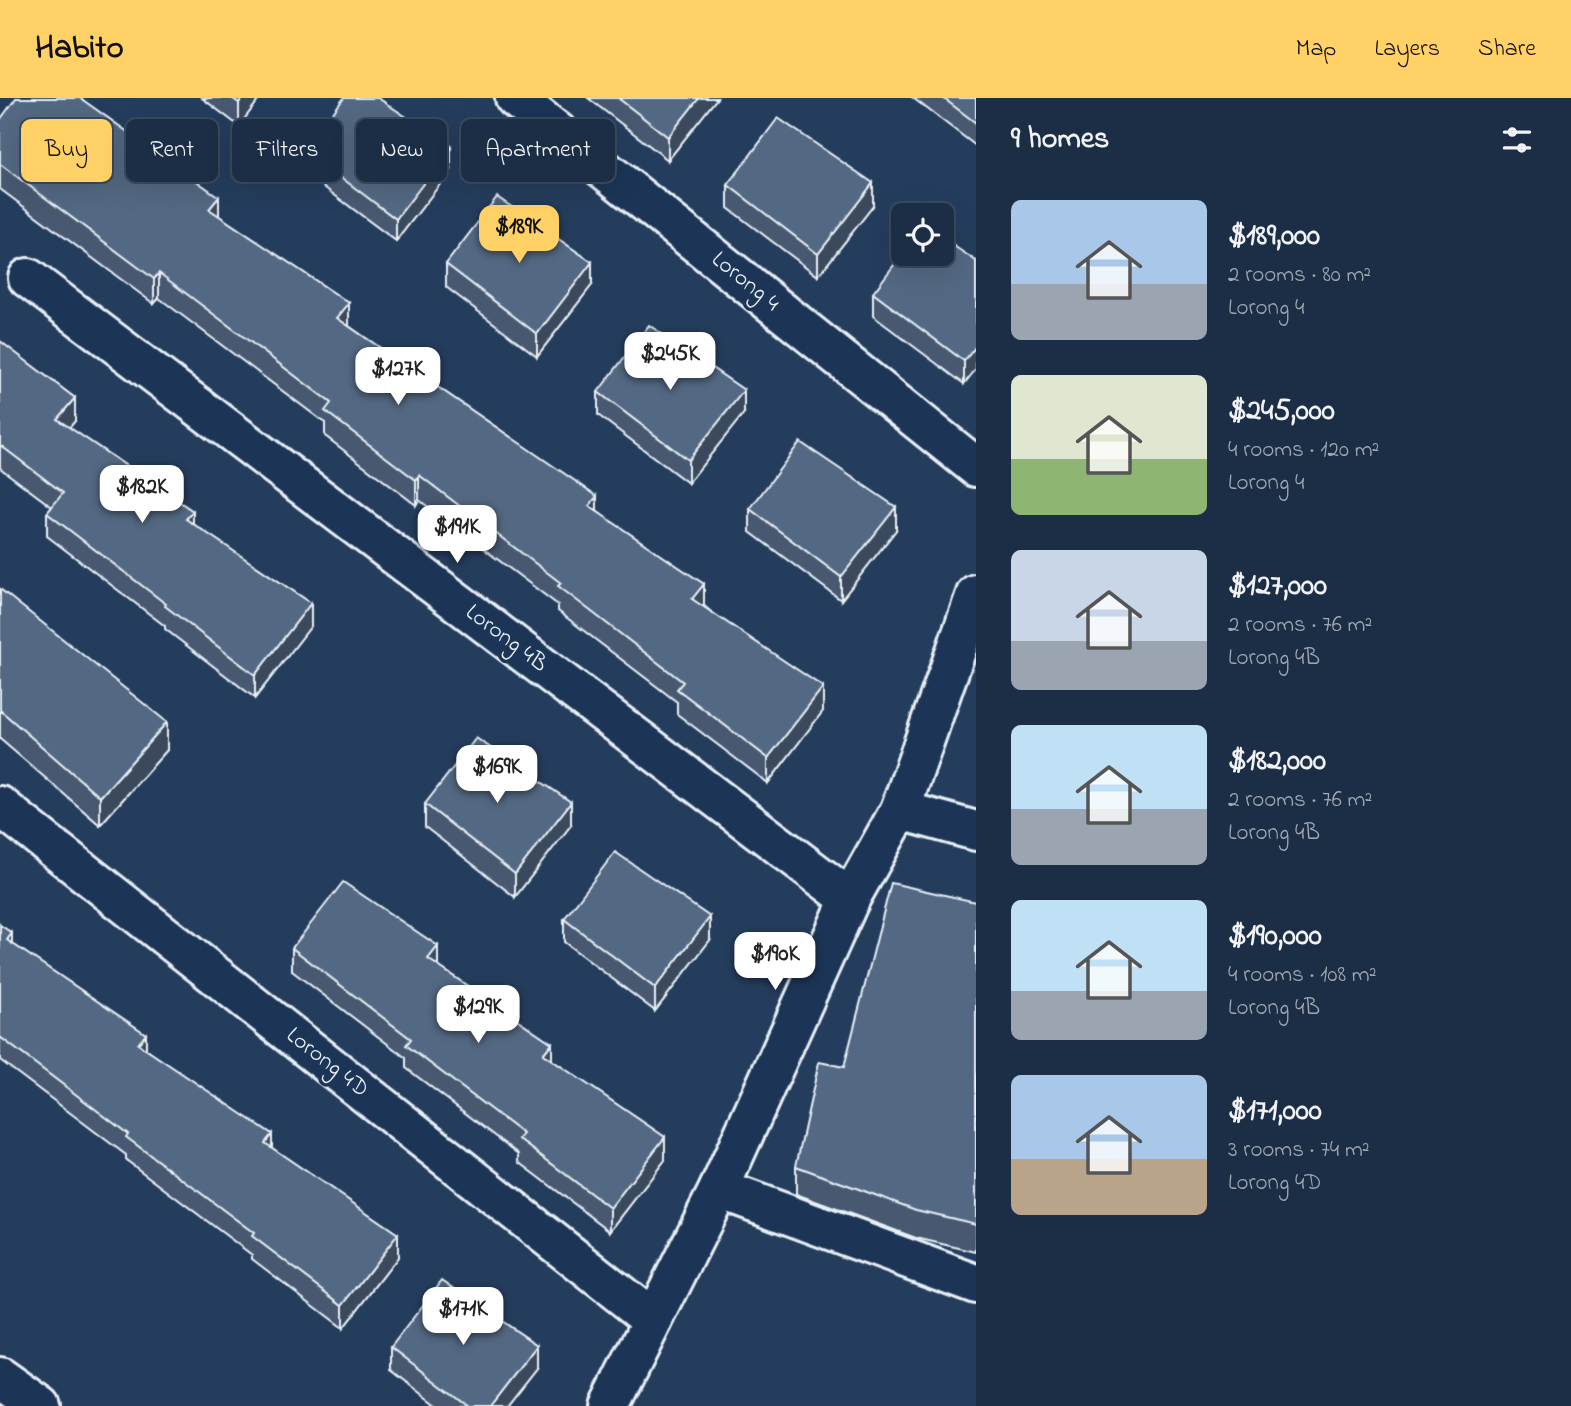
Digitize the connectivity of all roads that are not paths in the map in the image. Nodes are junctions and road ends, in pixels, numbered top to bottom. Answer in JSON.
{"nodes":[{"id":1,"x":515,"y":98,"type":"edge"},
{"id":2,"x":28,"y":278,"type":"dead end"},
{"id":3,"x":976,"y":467,"type":"edge"},
{"id":4,"x":976,"y":594,"type":"edge"},
{"id":5,"x":0,"y":806,"type":"edge"},
{"id":6,"x":900,"y":810,"type":"junction"},
{"id":7,"x":976,"y":831,"type":"edge"},
{"id":8,"x":850,"y":898,"type":"junction"},
{"id":9,"x":719,"y":1189,"type":"junction"},
{"id":10,"x":976,"y":1284,"type":"edge"},
{"id":11,"x":653,"y":1320,"type":"junction"},
{"id":12,"x":0,"y":1377,"type":"edge"},
{"id":13,"x":41,"y":1406,"type":"edge"},
{"id":14,"x":610,"y":1406,"type":"edge"}],
"edges":[{"from":1,"to":3,"type":"street","name":"Lorong 4"},
{"from":2,"to":8,"type":"street","name":"Lorong 4B"},
{"from":4,"to":6,"type":"street"},
{"from":5,"to":11,"type":"street","name":"Lorong 4D"},
{"from":6,"to":7,"type":"street"},
{"from":6,"to":8,"type":"street"},
{"from":8,"to":9,"type":"street"},
{"from":9,"to":10,"type":"street"},
{"from":9,"to":11,"type":"street"},
{"from":11,"to":14,"type":"street"},
{"from":12,"to":13,"type":"street"}]}
